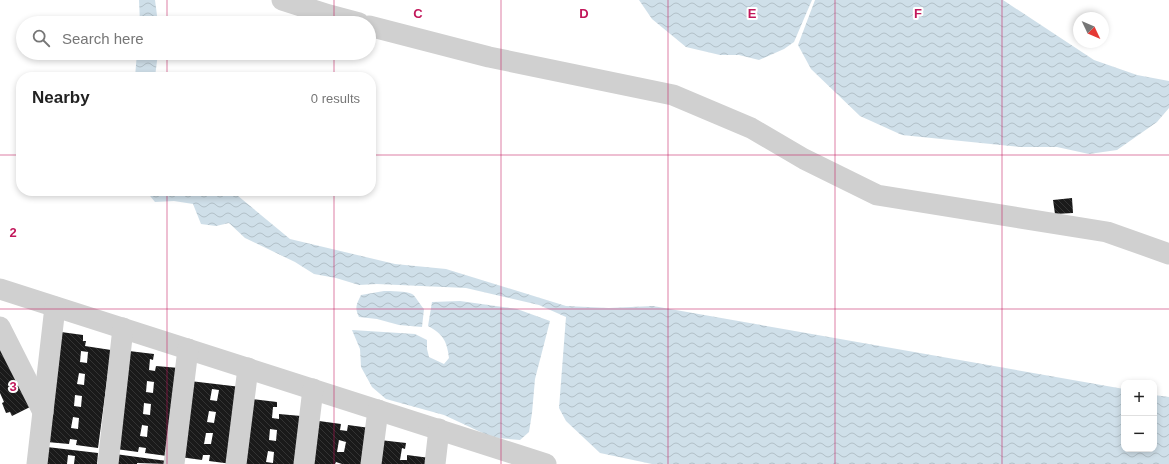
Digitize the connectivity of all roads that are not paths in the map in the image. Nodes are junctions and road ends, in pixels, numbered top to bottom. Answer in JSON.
{"nodes":[{"id":1,"x":282,"y":0,"type":"edge"},
{"id":2,"x":332,"y":16,"type":"edge"},
{"id":3,"x":376,"y":28,"type":"edge"},
{"id":4,"x":1169,"y":254,"type":"edge"},
{"id":5,"x":0,"y":289,"type":"edge"},
{"id":6,"x":55,"y":307,"type":"junction"},
{"id":7,"x":0,"y":327,"type":"edge"},
{"id":8,"x":123,"y":328,"type":"junction"},
{"id":9,"x":188,"y":349,"type":"junction"},
{"id":10,"x":248,"y":368,"type":"junction"},
{"id":11,"x":314,"y":389,"type":"junction"},
{"id":12,"x":378,"y":410,"type":"junction"},
{"id":13,"x":43,"y":412,"type":"junction"},
{"id":14,"x":439,"y":429,"type":"junction"},
{"id":15,"x":516,"y":459,"type":"edge"},
{"id":16,"x":37,"y":464,"type":"edge"},
{"id":17,"x":108,"y":464,"type":"edge"},
{"id":18,"x":174,"y":464,"type":"edge"},
{"id":19,"x":236,"y":464,"type":"edge"},
{"id":20,"x":304,"y":464,"type":"edge"},
{"id":21,"x":371,"y":464,"type":"edge"},
{"id":22,"x":435,"y":464,"type":"edge"},
{"id":23,"x":546,"y":464,"type":"edge"}],
"edges":[{"from":1,"to":2,"type":"street"},
{"from":3,"to":4,"type":"street"},
{"from":5,"to":6,"type":"street"},
{"from":6,"to":8,"type":"street"},
{"from":6,"to":13,"type":"street"},
{"from":7,"to":13,"type":"street"},
{"from":8,"to":9,"type":"street"},
{"from":8,"to":17,"type":"street"},
{"from":9,"to":10,"type":"street"},
{"from":9,"to":18,"type":"street"},
{"from":10,"to":11,"type":"street"},
{"from":10,"to":19,"type":"street"},
{"from":11,"to":12,"type":"street"},
{"from":11,"to":20,"type":"street"},
{"from":12,"to":14,"type":"street"},
{"from":12,"to":21,"type":"street"},
{"from":13,"to":16,"type":"street"},
{"from":14,"to":15,"type":"street"},
{"from":14,"to":22,"type":"street"},
{"from":15,"to":23,"type":"street"}]}
